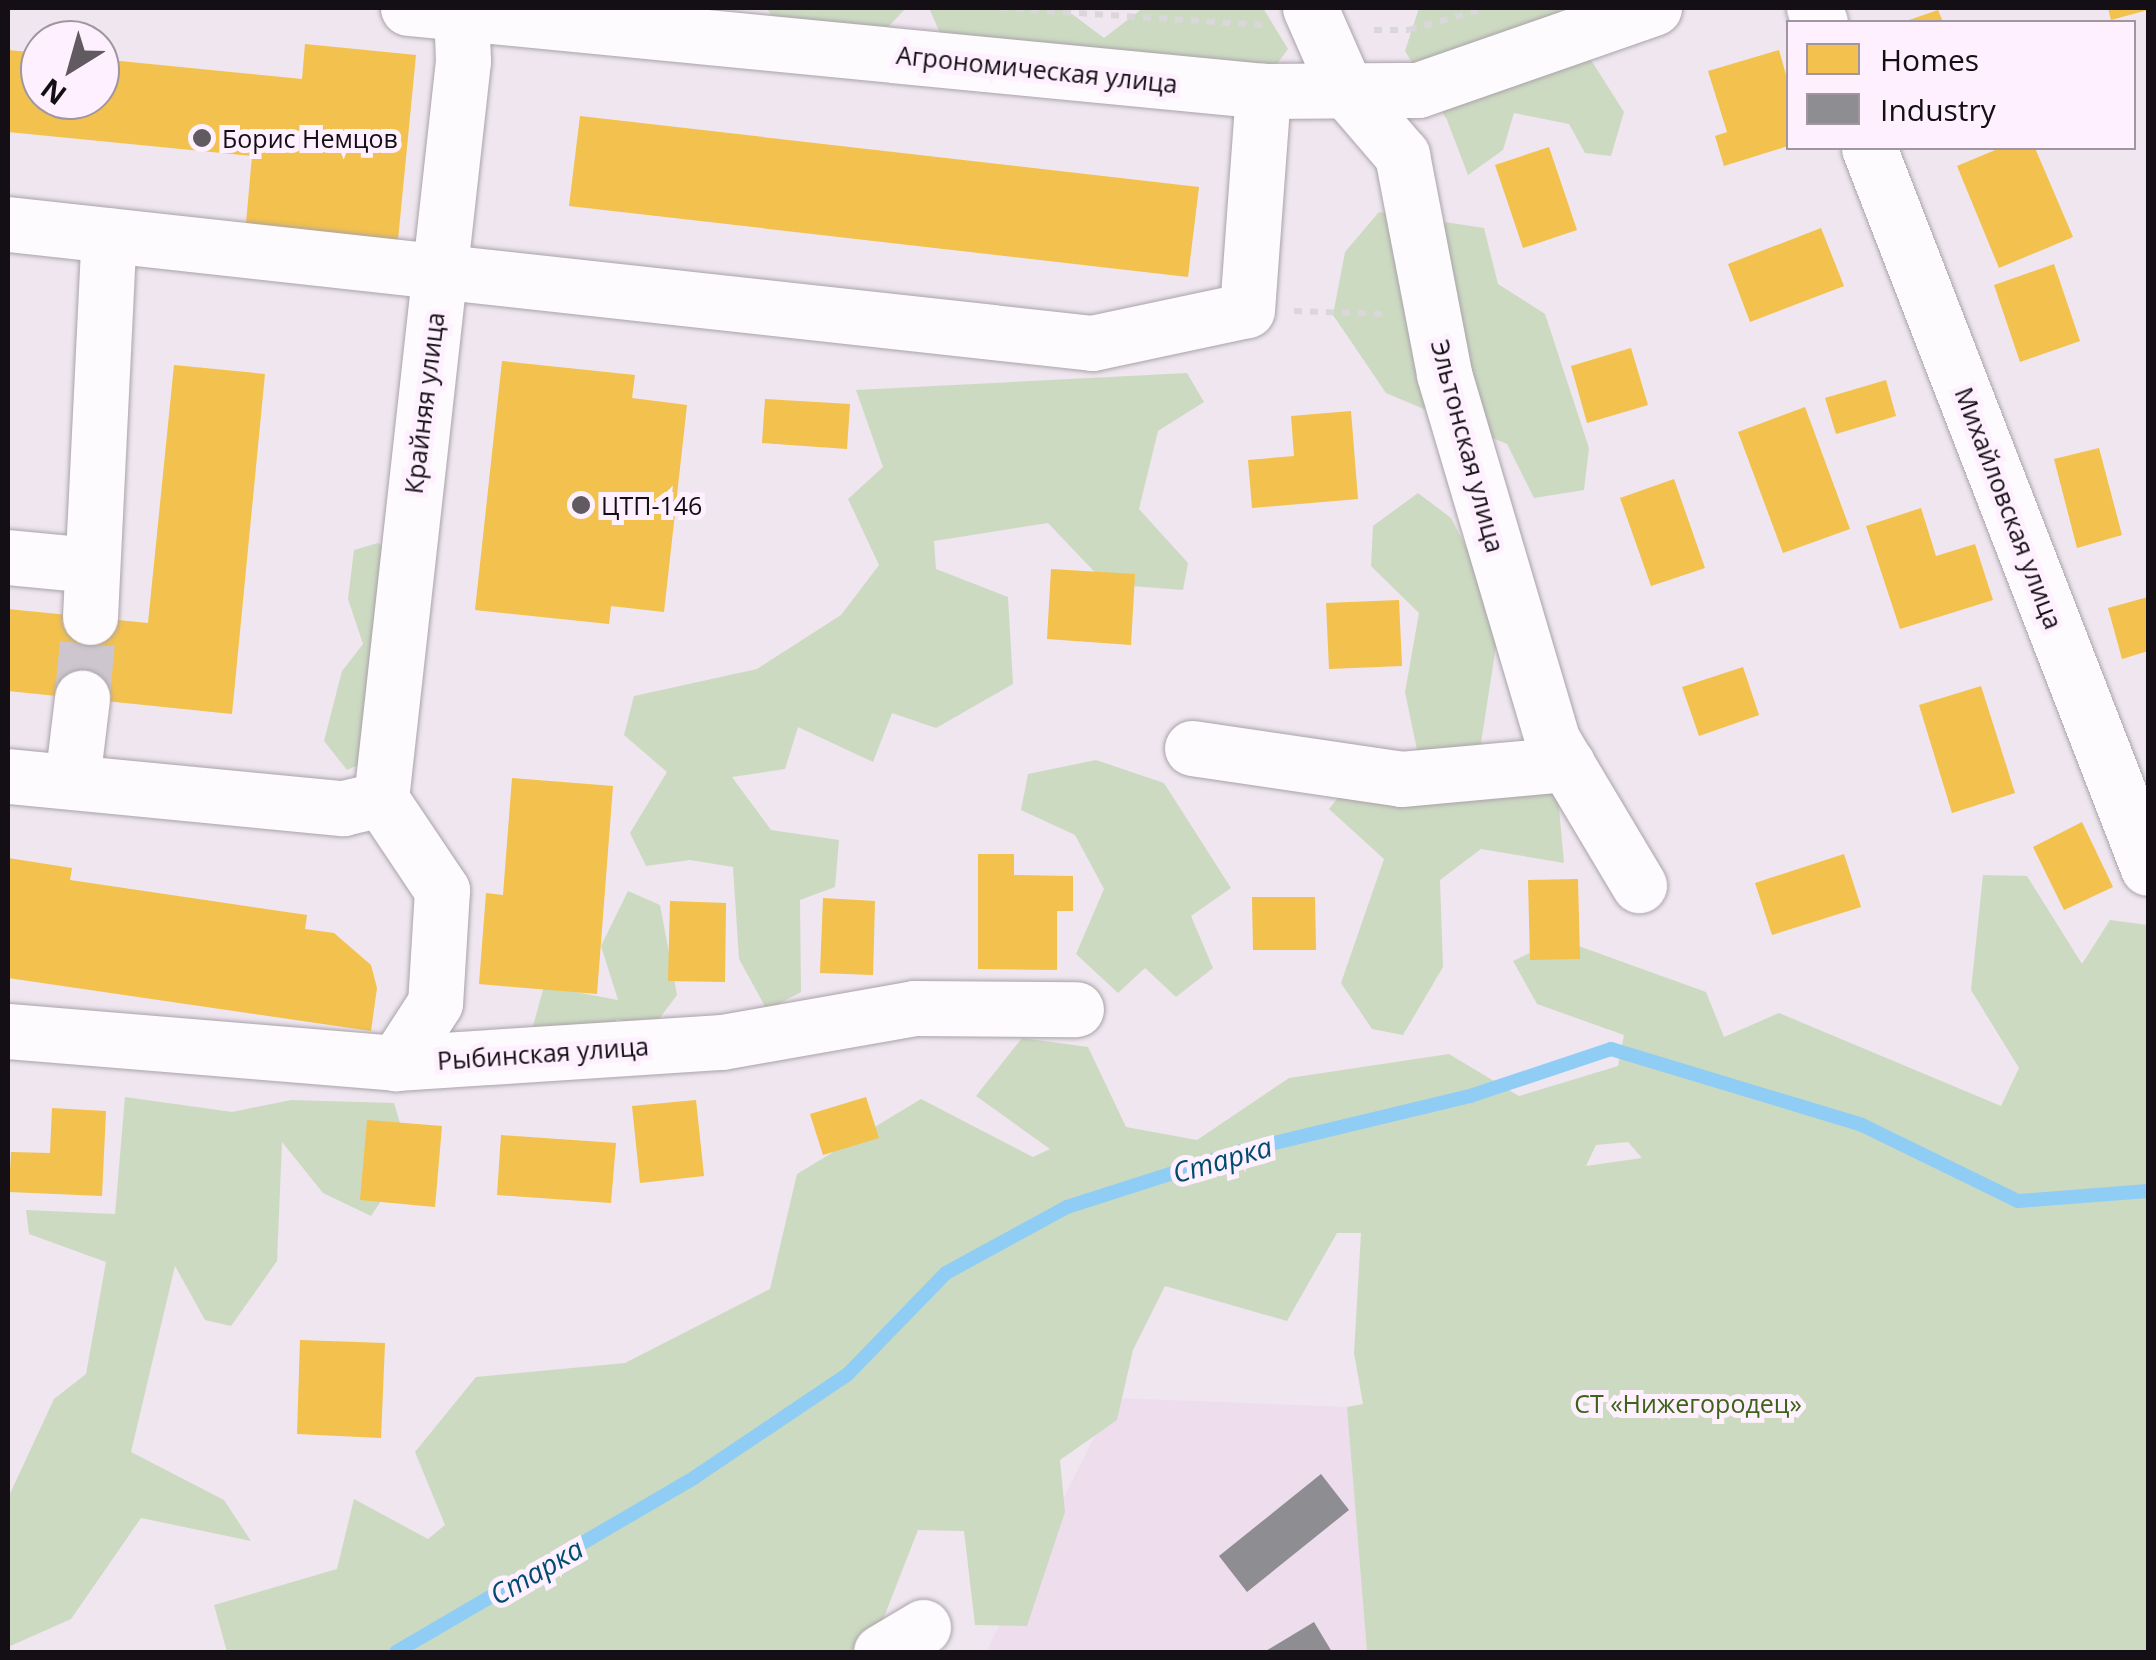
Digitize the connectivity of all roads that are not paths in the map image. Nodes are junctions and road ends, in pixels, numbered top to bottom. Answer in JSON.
{"nodes":[{"id":1,"x":1654,"y":8,"type":"edge"},
{"id":2,"x":443,"y":9,"type":"edge"},
{"id":3,"x":1315,"y":18,"type":"edge"},
{"id":4,"x":1346,"y":90,"type":"junction"},
{"id":5,"x":1263,"y":91,"type":"junction"},
{"id":6,"x":1869,"y":150,"type":"edge"},
{"id":7,"x":8,"y":224,"type":"edge"},
{"id":8,"x":109,"y":235,"type":"junction"},
{"id":9,"x":439,"y":270,"type":"junction"},
{"id":10,"x":8,"y":557,"type":"edge"},
{"id":11,"x":82,"y":698,"type":"tunnel mouth"},
{"id":12,"x":1192,"y":748,"type":"dead end"},
{"id":13,"x":1567,"y":764,"type":"junction"},
{"id":14,"x":8,"y":776,"type":"edge"},
{"id":15,"x":72,"y":781,"type":"junction"},
{"id":16,"x":381,"y":799,"type":"junction"},
{"id":17,"x":2148,"y":868,"type":"edge"},
{"id":18,"x":1639,"y":885,"type":"dead end"},
{"id":19,"x":1076,"y":1009,"type":"dead end"},
{"id":20,"x":8,"y":1030,"type":"edge"},
{"id":21,"x":396,"y":1063,"type":"junction"}],
"edges":[{"from":1,"to":4,"type":"street","name":"Агрономическая улица"},
{"from":2,"to":5,"type":"street","name":"Агрономическая улица"},
{"from":2,"to":9,"type":"street","name":"Крайняя улица"},
{"from":3,"to":4,"type":"street","name":"Эльтонская улица"},
{"from":4,"to":5,"type":"street","name":"Агрономическая улица"},
{"from":4,"to":13,"type":"street","name":"Эльтонская улица"},
{"from":5,"to":9,"type":"street"},
{"from":6,"to":17,"type":"street","name":"Михайловская улица"},
{"from":7,"to":8,"type":"street"},
{"from":8,"to":9,"type":"street"},
{"from":8,"to":10,"type":"street"},
{"from":9,"to":16,"type":"street","name":"Крайняя улица"},
{"from":11,"to":15,"type":"street"},
{"from":12,"to":13,"type":"street"},
{"from":13,"to":18,"type":"street","name":"Эльтонская улица"},
{"from":14,"to":15,"type":"street"},
{"from":15,"to":16,"type":"street"},
{"from":16,"to":21,"type":"street"},
{"from":19,"to":21,"type":"street","name":"Рыбинская улица"},
{"from":20,"to":21,"type":"street","name":"Рыбинская улица"}]}
